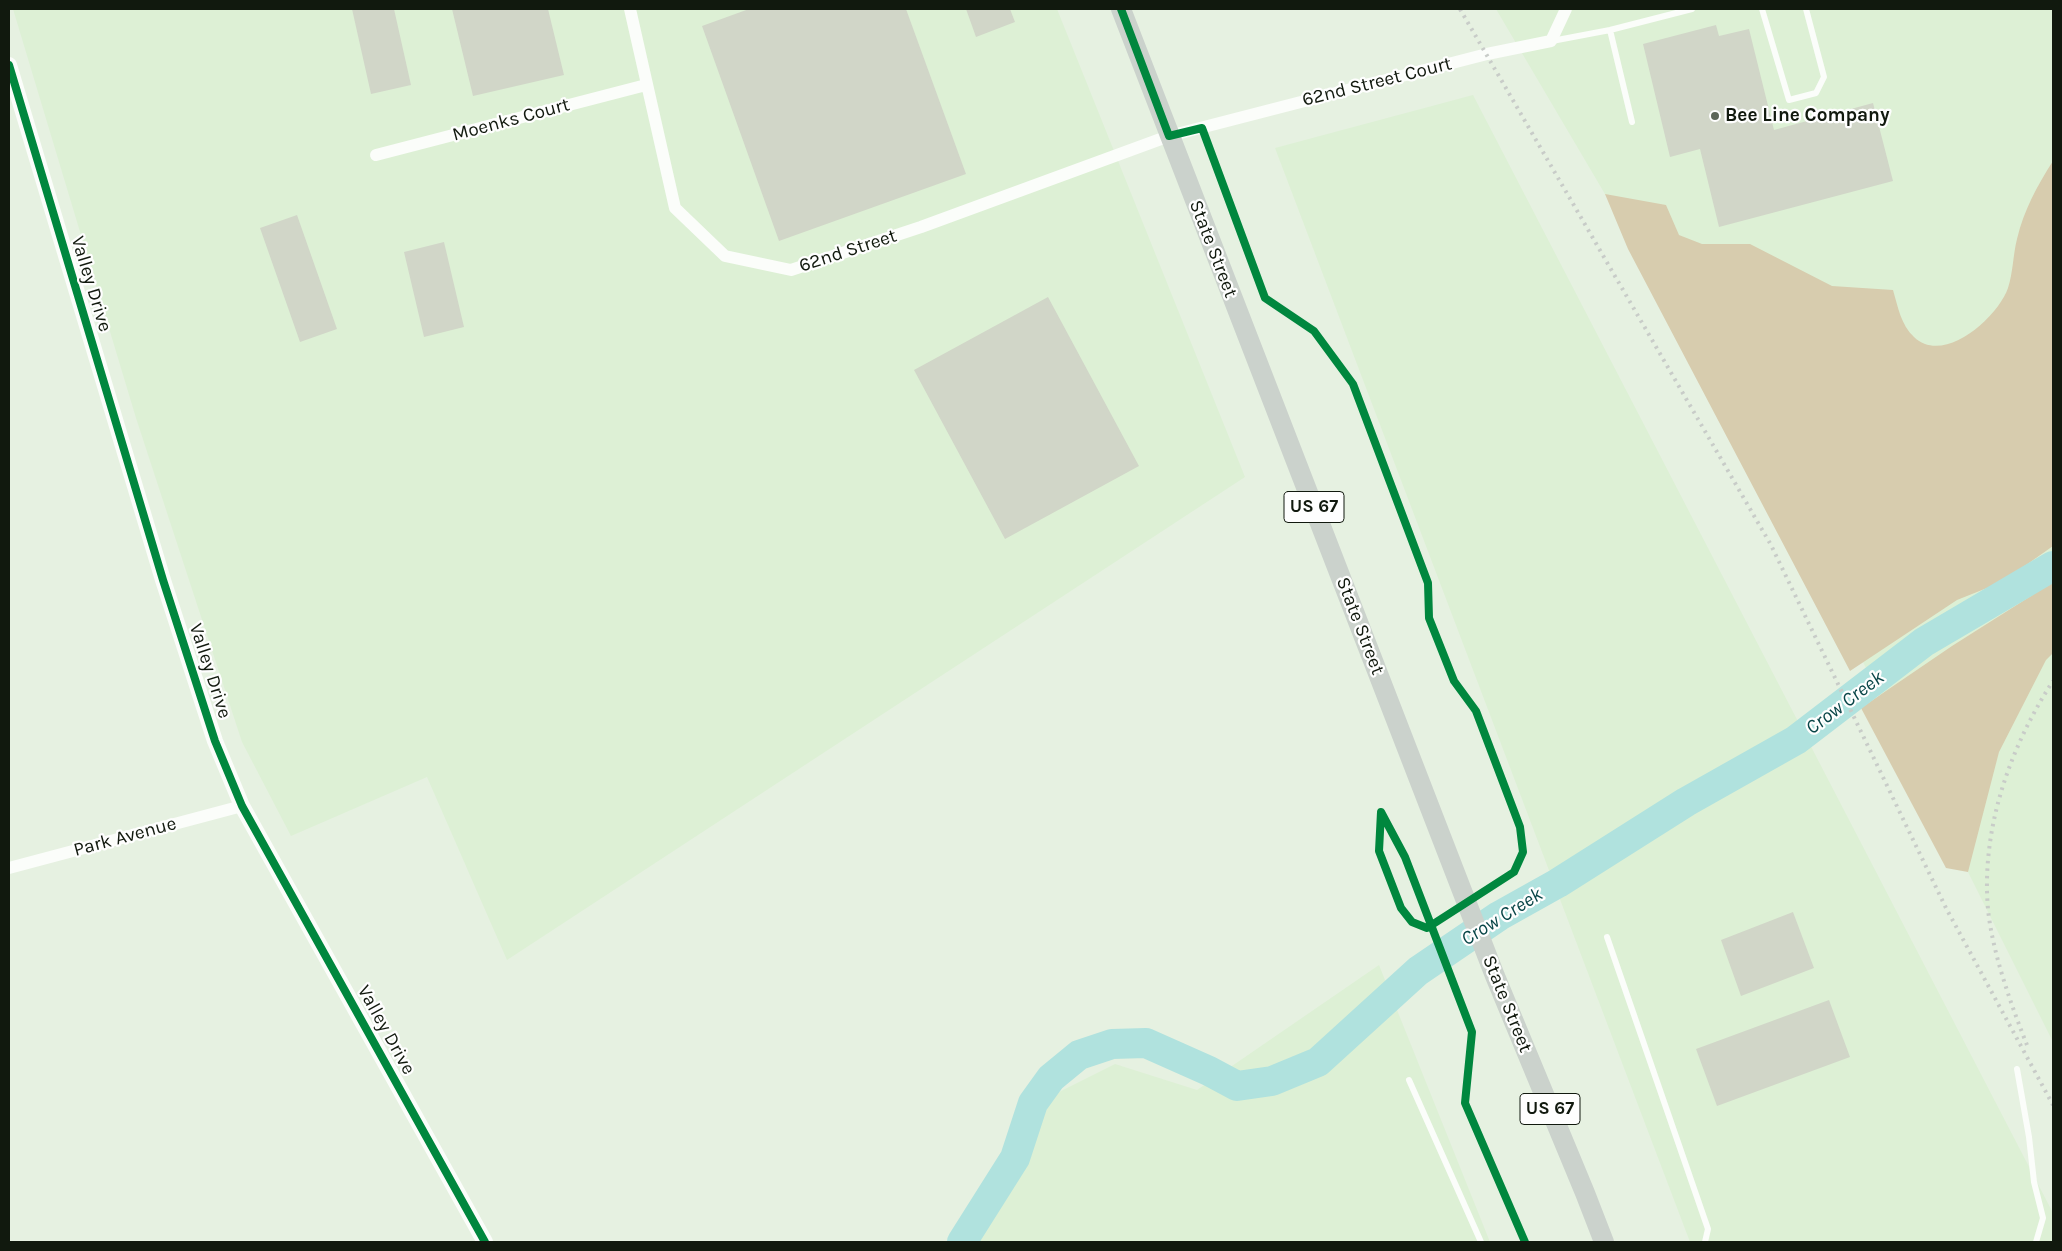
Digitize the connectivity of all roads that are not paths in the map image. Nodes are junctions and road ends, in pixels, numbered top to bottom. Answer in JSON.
{"nodes":[{"id":1,"x":630,"y":9,"type":"edge"},
{"id":2,"x":1121,"y":9,"type":"edge"},
{"id":3,"x":1566,"y":9,"type":"edge"},
{"id":4,"x":1692,"y":9,"type":"edge"},
{"id":5,"x":1762,"y":9,"type":"edge"},
{"id":6,"x":1806,"y":9,"type":"edge"},
{"id":7,"x":1610,"y":30,"type":"junction"},
{"id":8,"x":1551,"y":41,"type":"junction"},
{"id":9,"x":9,"y":65,"type":"edge"},
{"id":10,"x":646,"y":85,"type":"junction"},
{"id":11,"x":1632,"y":122,"type":"dead end"},
{"id":12,"x":1169,"y":136,"type":"junction"},
{"id":13,"x":376,"y":156,"type":"dead end"},
{"id":14,"x":242,"y":806,"type":"junction"},
{"id":15,"x":9,"y":868,"type":"edge"},
{"id":16,"x":1607,"y":937,"type":"dead end"},
{"id":17,"x":2018,"y":1069,"type":"dead end"},
{"id":18,"x":1409,"y":1080,"type":"dead end"},
{"id":19,"x":485,"y":1242,"type":"edge"},
{"id":20,"x":1481,"y":1242,"type":"edge"},
{"id":21,"x":1604,"y":1242,"type":"edge"},
{"id":22,"x":1705,"y":1242,"type":"edge"},
{"id":23,"x":2036,"y":1242,"type":"edge"}],
"edges":[{"from":1,"to":10,"type":"street","name":"62nd Street"},
{"from":2,"to":12,"type":"main road","name":"State Street","number":"US 67"},
{"from":3,"to":8,"type":"street"},
{"from":4,"to":7,"type":"lane"},
{"from":5,"to":6,"type":"lane"},
{"from":7,"to":8,"type":"lane"},
{"from":7,"to":11,"type":"lane"},
{"from":8,"to":12,"type":"street","name":"62nd Street Court"},
{"from":9,"to":14,"type":"street","name":"Valley Drive"},
{"from":10,"to":12,"type":"street","name":"62nd Street"},
{"from":10,"to":13,"type":"street","name":"Moenks Court"},
{"from":12,"to":21,"type":"main road","name":"State Street","number":"US 67"},
{"from":14,"to":15,"type":"street","name":"Park Avenue"},
{"from":14,"to":19,"type":"street","name":"Valley Drive"},
{"from":16,"to":22,"type":"lane"},
{"from":17,"to":23,"type":"lane"},
{"from":18,"to":20,"type":"lane"}]}
